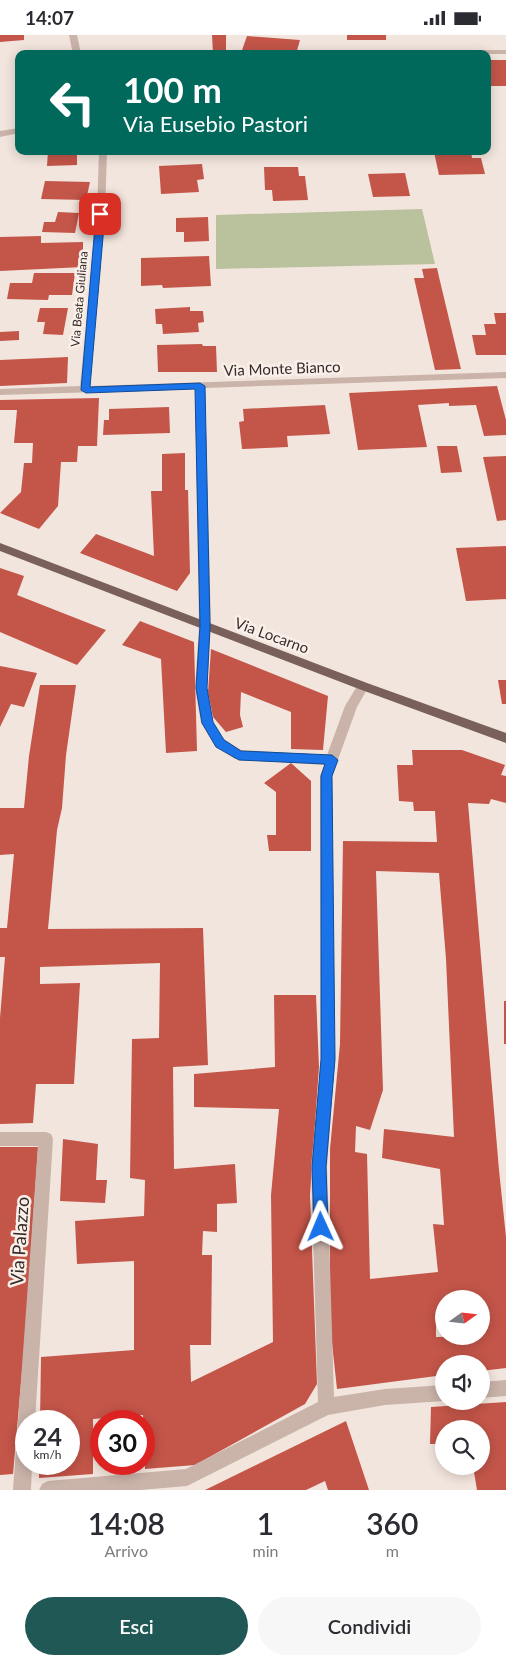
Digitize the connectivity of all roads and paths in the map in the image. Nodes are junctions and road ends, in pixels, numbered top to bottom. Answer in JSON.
{"nodes":[{"id":1,"x":73,"y":35,"type":"edge"},
{"id":2,"x":76,"y":50,"type":"edge"},
{"id":3,"x":491,"y":52,"type":"edge"},
{"id":4,"x":506,"y":52,"type":"edge"},
{"id":5,"x":15,"y":131,"type":"edge"},
{"id":6,"x":0,"y":134,"type":"edge"},
{"id":7,"x":103,"y":155,"type":"edge"},
{"id":8,"x":506,"y":375,"type":"edge"},
{"id":9,"x":200,"y":386,"type":"junction"},
{"id":10,"x":86,"y":390,"type":"junction"},
{"id":11,"x":0,"y":392,"type":"edge"},
{"id":12,"x":0,"y":547,"type":"edge"},
{"id":13,"x":205,"y":626,"type":"junction"},
{"id":14,"x":363,"y":686,"type":"junction"},
{"id":15,"x":506,"y":738,"type":"edge"},
{"id":16,"x":332,"y":760,"type":"junction"},
{"id":17,"x":0,"y":1139,"type":"edge"},
{"id":18,"x":506,"y":1388,"type":"edge"},
{"id":19,"x":490,"y":1389,"type":"edge"},
{"id":20,"x":435,"y":1394,"type":"edge"},
{"id":21,"x":326,"y":1407,"type":"junction"},
{"id":22,"x":28,"y":1410,"type":"edge"},
{"id":23,"x":23,"y":1475,"type":"edge"},
{"id":24,"x":22,"y":1490,"type":"edge"},
{"id":25,"x":48,"y":1490,"type":"edge"}],
"edges":[{"from":1,"to":2,"type":"street"},
{"from":3,"to":4,"type":"street"},
{"from":5,"to":6,"type":"street"},
{"from":7,"to":10,"type":"street","name":"Via Beata Giuliana"},
{"from":8,"to":9,"type":"street","name":"Via Monte Bianco"},
{"from":9,"to":10,"type":"street","name":"Via Monte Bianco"},
{"from":9,"to":13,"type":"street"},
{"from":10,"to":11,"type":"street","name":"Via Monte Bianco"},
{"from":12,"to":13,"type":"main road","name":"Via Locarno"},
{"from":13,"to":14,"type":"main road","name":"Via Locarno"},
{"from":13,"to":16,"type":"street"},
{"from":14,"to":15,"type":"main road","name":"Via Locarno"},
{"from":14,"to":16,"type":"street"},
{"from":16,"to":21,"type":"street"},
{"from":17,"to":22,"type":"street","name":"Via Palazzo"},
{"from":18,"to":19,"type":"street"},
{"from":20,"to":21,"type":"street"},
{"from":21,"to":25,"type":"street"},
{"from":23,"to":24,"type":"street"}]}
